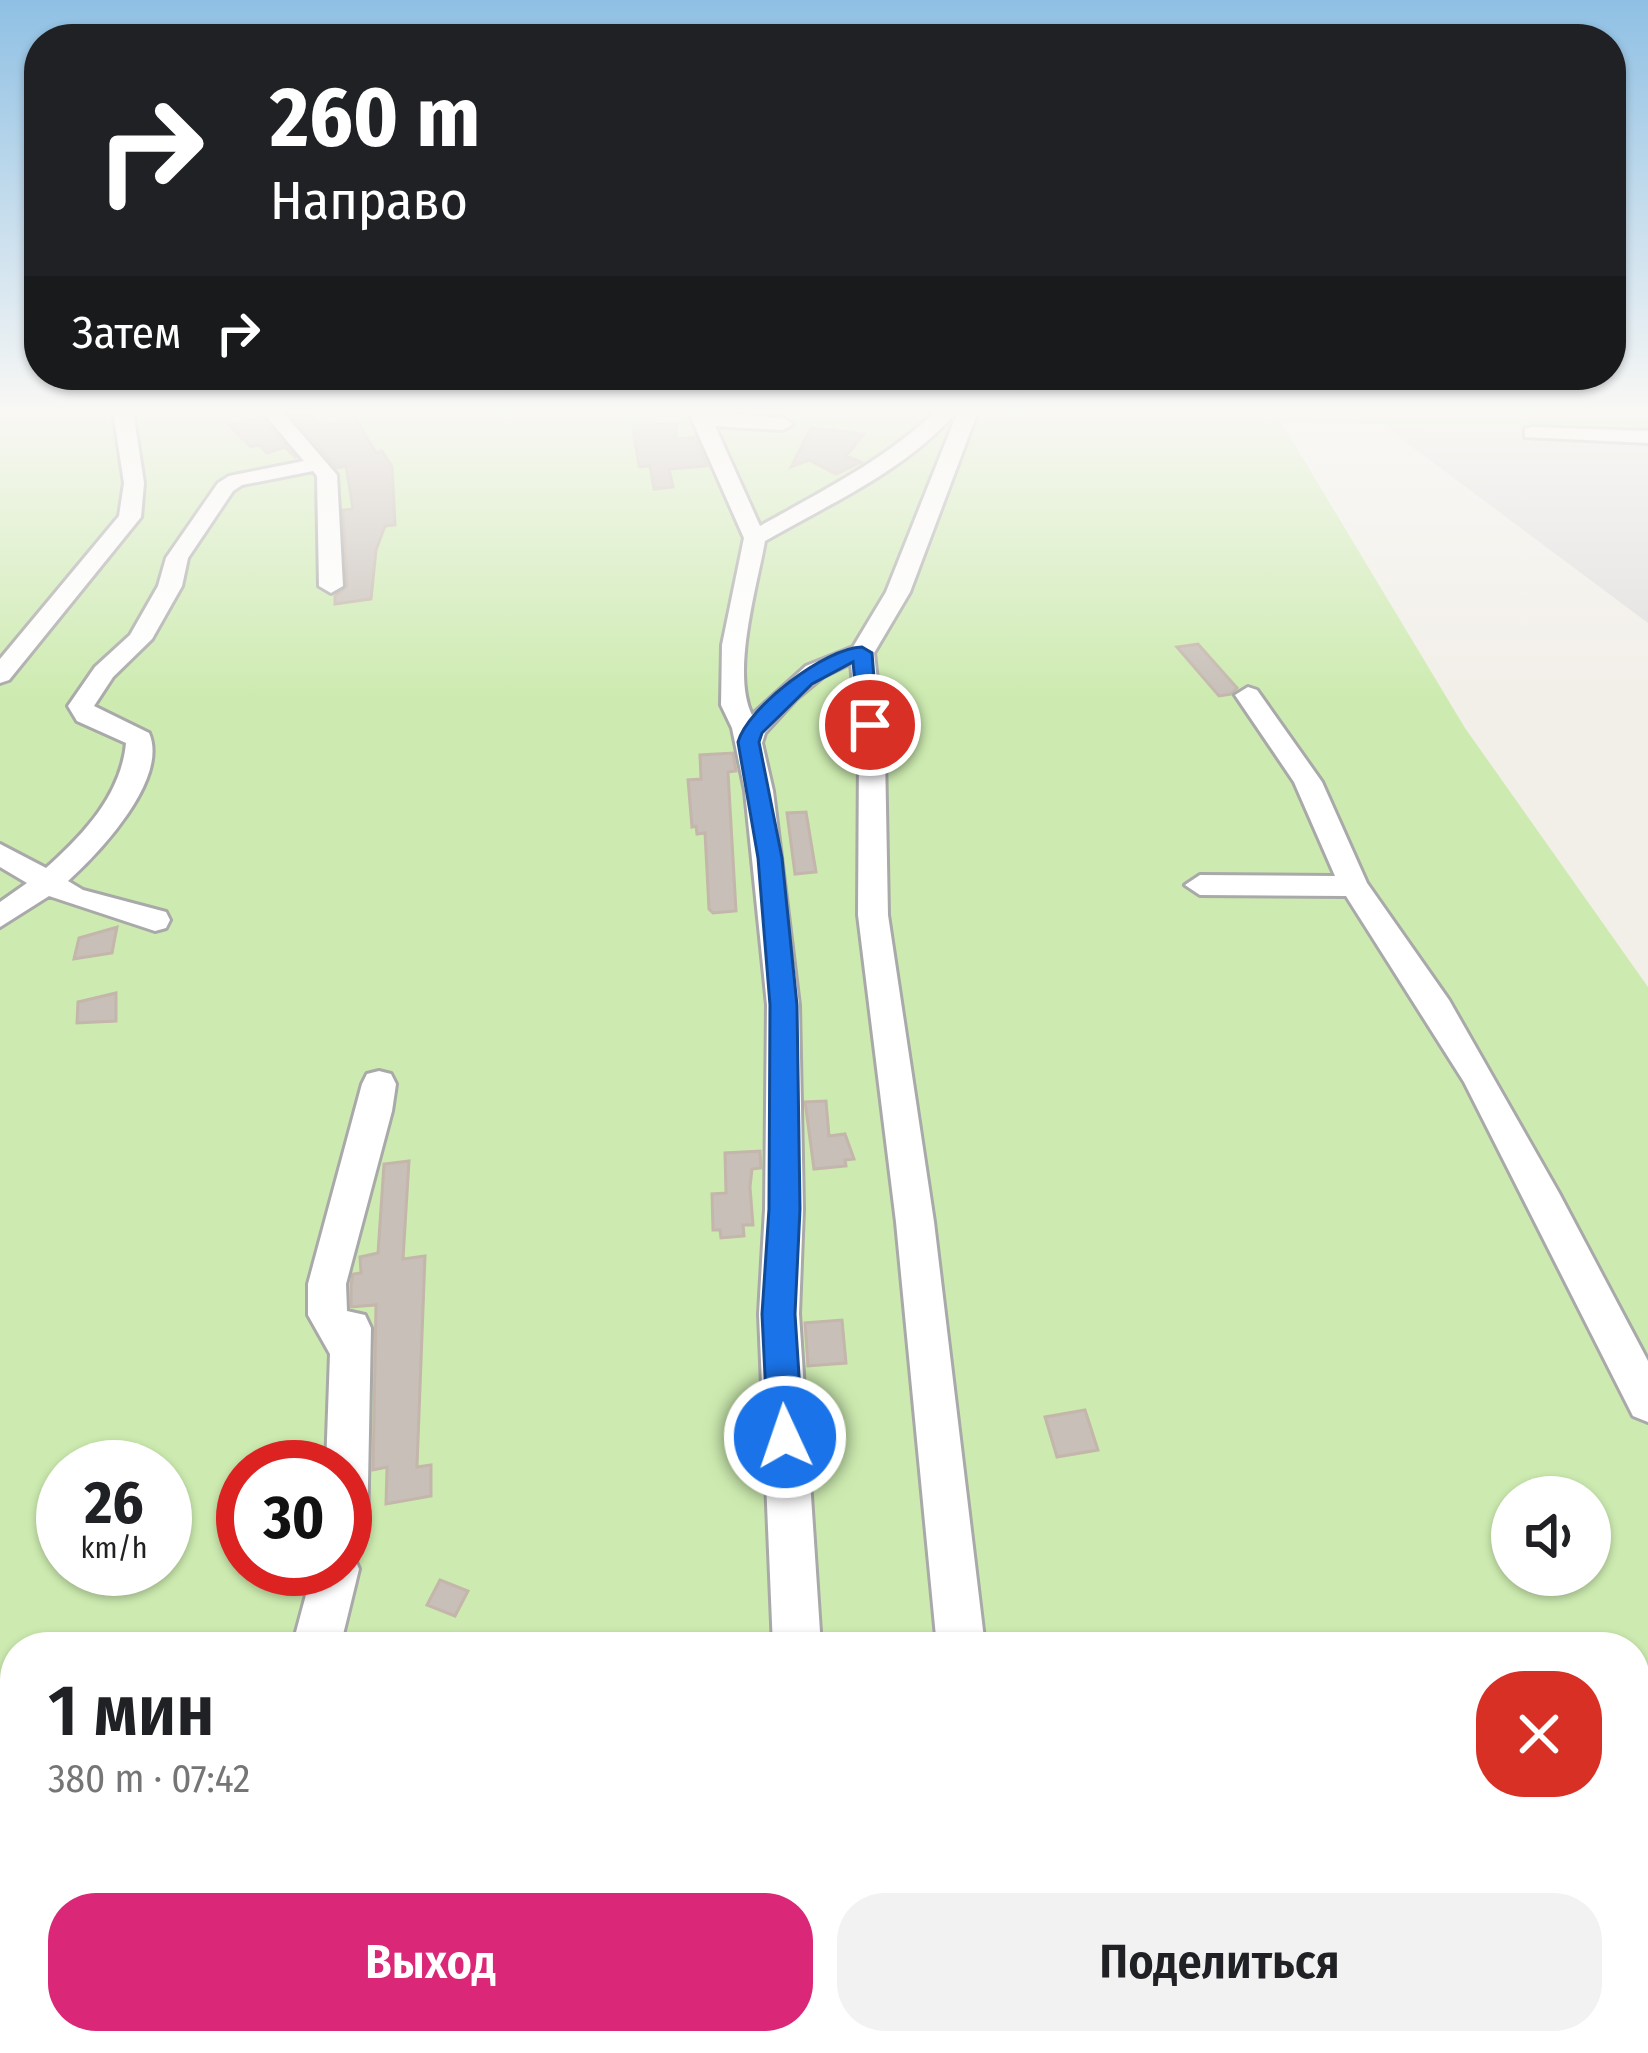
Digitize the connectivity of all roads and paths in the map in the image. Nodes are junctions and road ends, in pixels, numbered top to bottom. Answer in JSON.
{"nodes":[{"id":1,"x":131,"y":507,"type":"edge"},
{"id":2,"x":212,"y":507,"type":"edge"},
{"id":3,"x":329,"y":507,"type":"edge"},
{"id":4,"x":741,"y":507,"type":"edge"},
{"id":5,"x":807,"y":507,"type":"edge"},
{"id":6,"x":931,"y":507,"type":"edge"},
{"id":7,"x":755,"y":538,"type":"junction"},
{"id":8,"x":331,"y":586,"type":"dead end"},
{"id":9,"x":862,"y":653,"type":"junction"},
{"id":10,"x":0,"y":675,"type":"edge"},
{"id":11,"x":1248,"y":695,"type":"dead end"},
{"id":12,"x":748,"y":742,"type":"junction"},
{"id":13,"x":0,"y":854,"type":"edge"},
{"id":14,"x":49,"y":885,"type":"junction"},
{"id":15,"x":1200,"y":885,"type":"dead end"},
{"id":16,"x":1354,"y":886,"type":"junction"},
{"id":17,"x":0,"y":916,"type":"edge"},
{"id":18,"x":155,"y":920,"type":"dead end"},
{"id":19,"x":379,"y":1084,"type":"dead end"},
{"id":20,"x":1648,"y":1402,"type":"edge"},
{"id":21,"x":348,"y":1440,"type":"edge"},
{"id":22,"x":329,"y":1596,"type":"edge"},
{"id":23,"x":320,"y":1632,"type":"edge"},
{"id":24,"x":796,"y":1632,"type":"edge"},
{"id":25,"x":959,"y":1632,"type":"edge"}],
"edges":[{"from":1,"to":10,"type":"street"},
{"from":2,"to":14,"type":"street"},
{"from":3,"to":8,"type":"street"},
{"from":4,"to":7,"type":"street"},
{"from":5,"to":7,"type":"street"},
{"from":6,"to":9,"type":"street"},
{"from":7,"to":12,"type":"street"},
{"from":9,"to":12,"type":"street"},
{"from":9,"to":25,"type":"street"},
{"from":11,"to":16,"type":"street"},
{"from":12,"to":24,"type":"street"},
{"from":13,"to":14,"type":"street"},
{"from":14,"to":17,"type":"street"},
{"from":14,"to":18,"type":"street"},
{"from":15,"to":16,"type":"street"},
{"from":16,"to":20,"type":"street"},
{"from":19,"to":21,"type":"street"},
{"from":22,"to":23,"type":"street"}]}
